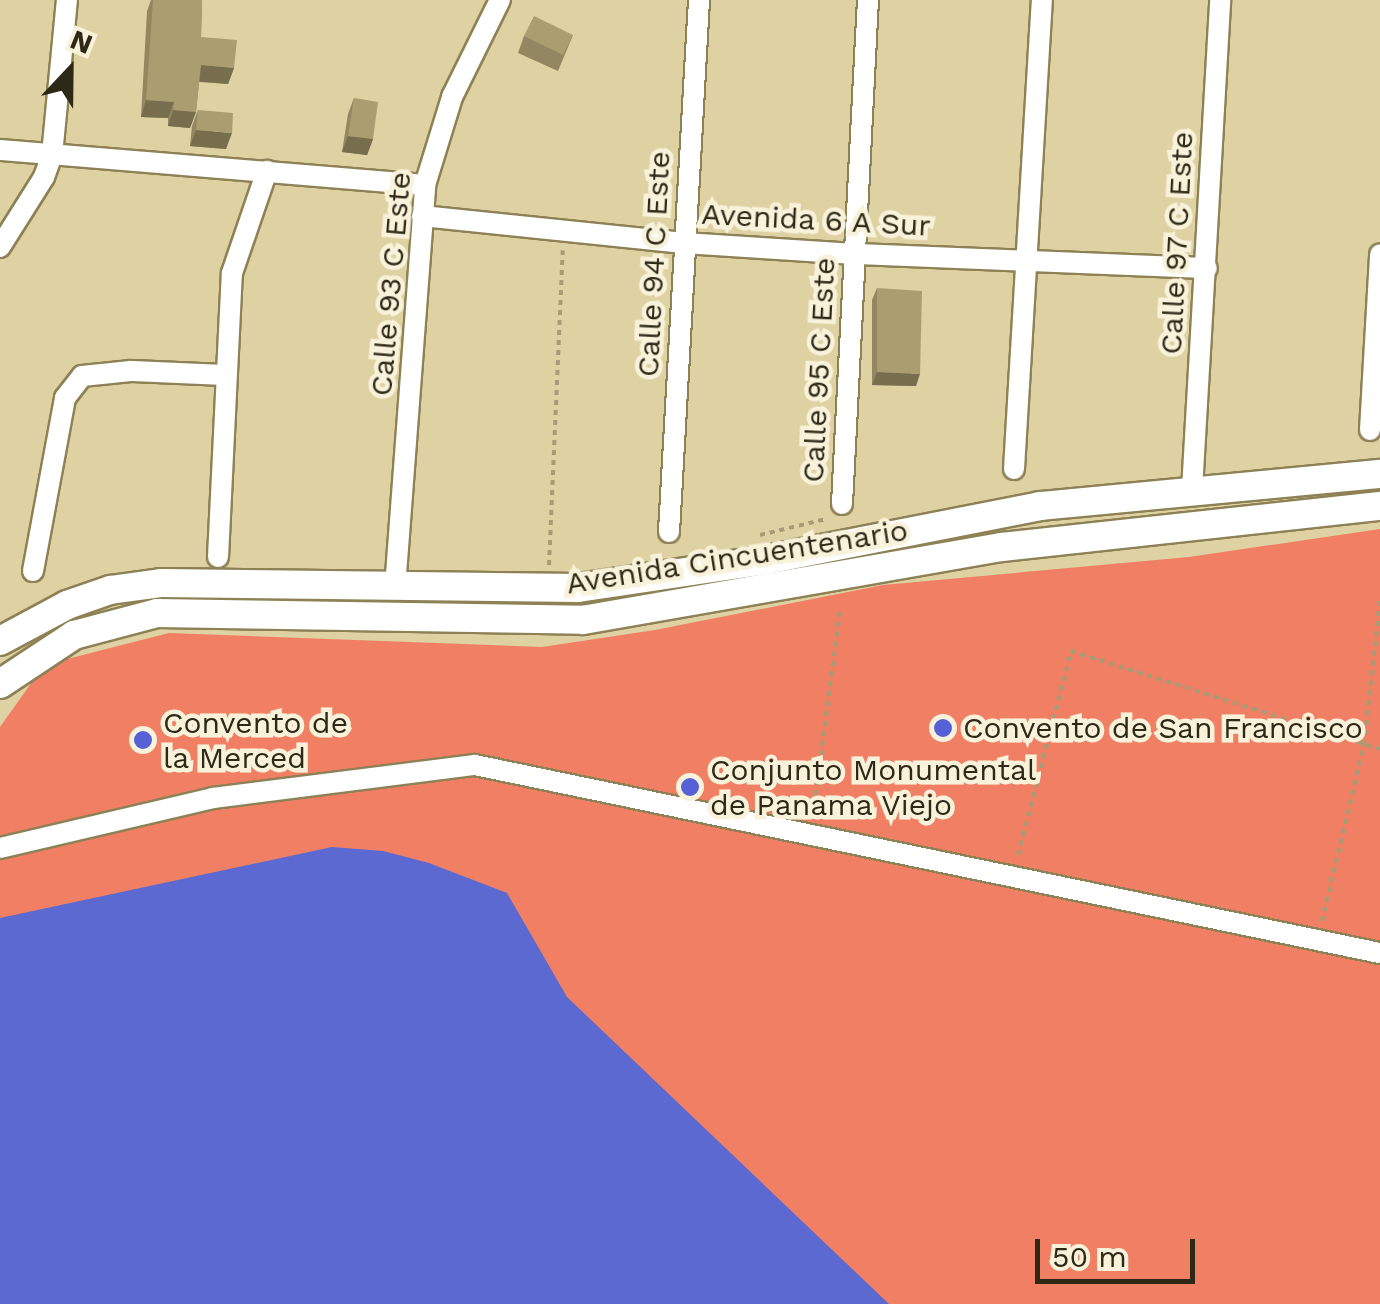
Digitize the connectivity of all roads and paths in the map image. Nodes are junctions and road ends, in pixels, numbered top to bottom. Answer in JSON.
{"nodes":[{"id":1,"x":66,"y":0,"type":"edge"},
{"id":2,"x":500,"y":0,"type":"edge"},
{"id":3,"x":699,"y":0,"type":"edge"},
{"id":4,"x":868,"y":0,"type":"edge"},
{"id":5,"x":1042,"y":0,"type":"edge"},
{"id":6,"x":1220,"y":0,"type":"edge"},
{"id":7,"x":0,"y":150,"type":"edge"},
{"id":8,"x":52,"y":155,"type":"junction"},
{"id":9,"x":267,"y":172,"type":"junction"},
{"id":10,"x":425,"y":184,"type":"junction"},
{"id":11,"x":422,"y":216,"type":"junction"},
{"id":12,"x":564,"y":230,"type":"junction"},
{"id":13,"x":684,"y":243,"type":"junction"},
{"id":14,"x":0,"y":247,"type":"edge"},
{"id":15,"x":855,"y":254,"type":"junction"},
{"id":16,"x":1380,"y":254,"type":"edge"},
{"id":17,"x":1025,"y":260,"type":"junction"},
{"id":18,"x":1206,"y":268,"type":"junction"},
{"id":19,"x":226,"y":375,"type":"junction"},
{"id":20,"x":1370,"y":430,"type":"dead end"},
{"id":21,"x":1014,"y":470,"type":"dead end"},
{"id":22,"x":1380,"y":474,"type":"edge"},
{"id":23,"x":1192,"y":490,"type":"junction"},
{"id":24,"x":842,"y":504,"type":"dead end"},
{"id":25,"x":1380,"y":506,"type":"edge"},
{"id":26,"x":669,"y":532,"type":"dead end"},
{"id":27,"x":550,"y":537,"type":"dead end"},
{"id":28,"x":218,"y":557,"type":"dead end"},
{"id":29,"x":33,"y":571,"type":"dead end"},
{"id":30,"x":395,"y":588,"type":"junction"},
{"id":31,"x":1380,"y":601,"type":"edge"},
{"id":32,"x":840,"y":610,"type":"dead end"},
{"id":33,"x":0,"y":641,"type":"edge"},
{"id":34,"x":0,"y":684,"type":"edge"},
{"id":35,"x":1364,"y":745,"type":"junction"},
{"id":36,"x":1380,"y":750,"type":"edge"},
{"id":37,"x":811,"y":834,"type":"junction"},
{"id":38,"x":0,"y":848,"type":"edge"},
{"id":39,"x":1013,"y":875,"type":"junction"},
{"id":40,"x":1318,"y":940,"type":"junction"},
{"id":41,"x":1380,"y":953,"type":"edge"}],
"edges":[{"from":1,"to":8,"type":"street"},
{"from":2,"to":10,"type":"street","name":"Calle 93 C Este"},
{"from":3,"to":13,"type":"street","name":"Calle 94 C Este"},
{"from":4,"to":15,"type":"street","name":"Calle 95 C Este"},
{"from":5,"to":17,"type":"street"},
{"from":6,"to":18,"type":"street","name":"Calle 97 C Este"},
{"from":7,"to":8,"type":"street"},
{"from":8,"to":9,"type":"street"},
{"from":8,"to":14,"type":"street"},
{"from":9,"to":10,"type":"street"},
{"from":9,"to":19,"type":"street"},
{"from":10,"to":11,"type":"street","name":"Calle 93 C Este"},
{"from":11,"to":12,"type":"street","name":"Avenida 6 A Sur"},
{"from":11,"to":30,"type":"street","name":"Calle 93 C Este"},
{"from":12,"to":13,"type":"street","name":"Avenida 6 A Sur"},
{"from":12,"to":27,"type":"path"},
{"from":13,"to":15,"type":"street","name":"Avenida 6 A Sur"},
{"from":13,"to":26,"type":"street","name":"Calle 94 C Este"},
{"from":15,"to":17,"type":"street","name":"Avenida 6 A Sur"},
{"from":15,"to":24,"type":"street","name":"Calle 95 C Este"},
{"from":16,"to":20,"type":"street"},
{"from":17,"to":18,"type":"street","name":"Avenida 6 A Sur"},
{"from":17,"to":21,"type":"street"},
{"from":18,"to":23,"type":"street","name":"Calle 97 C Este"},
{"from":19,"to":28,"type":"street"},
{"from":19,"to":29,"type":"street"},
{"from":22,"to":23,"type":"main road","name":"Avenida Cincuentenario"},
{"from":23,"to":30,"type":"main road","name":"Avenida Cincuentenario"},
{"from":25,"to":34,"type":"main road","name":"Avenida Cincuentenario"},
{"from":30,"to":33,"type":"main road","name":"Avenida Cincuentenario"},
{"from":31,"to":35,"type":"path"},
{"from":32,"to":37,"type":"path"},
{"from":35,"to":36,"type":"path"},
{"from":35,"to":39,"type":"path"},
{"from":35,"to":40,"type":"path"},
{"from":37,"to":38,"type":"street"},
{"from":37,"to":39,"type":"street"},
{"from":39,"to":40,"type":"street"},
{"from":40,"to":41,"type":"street"}]}
